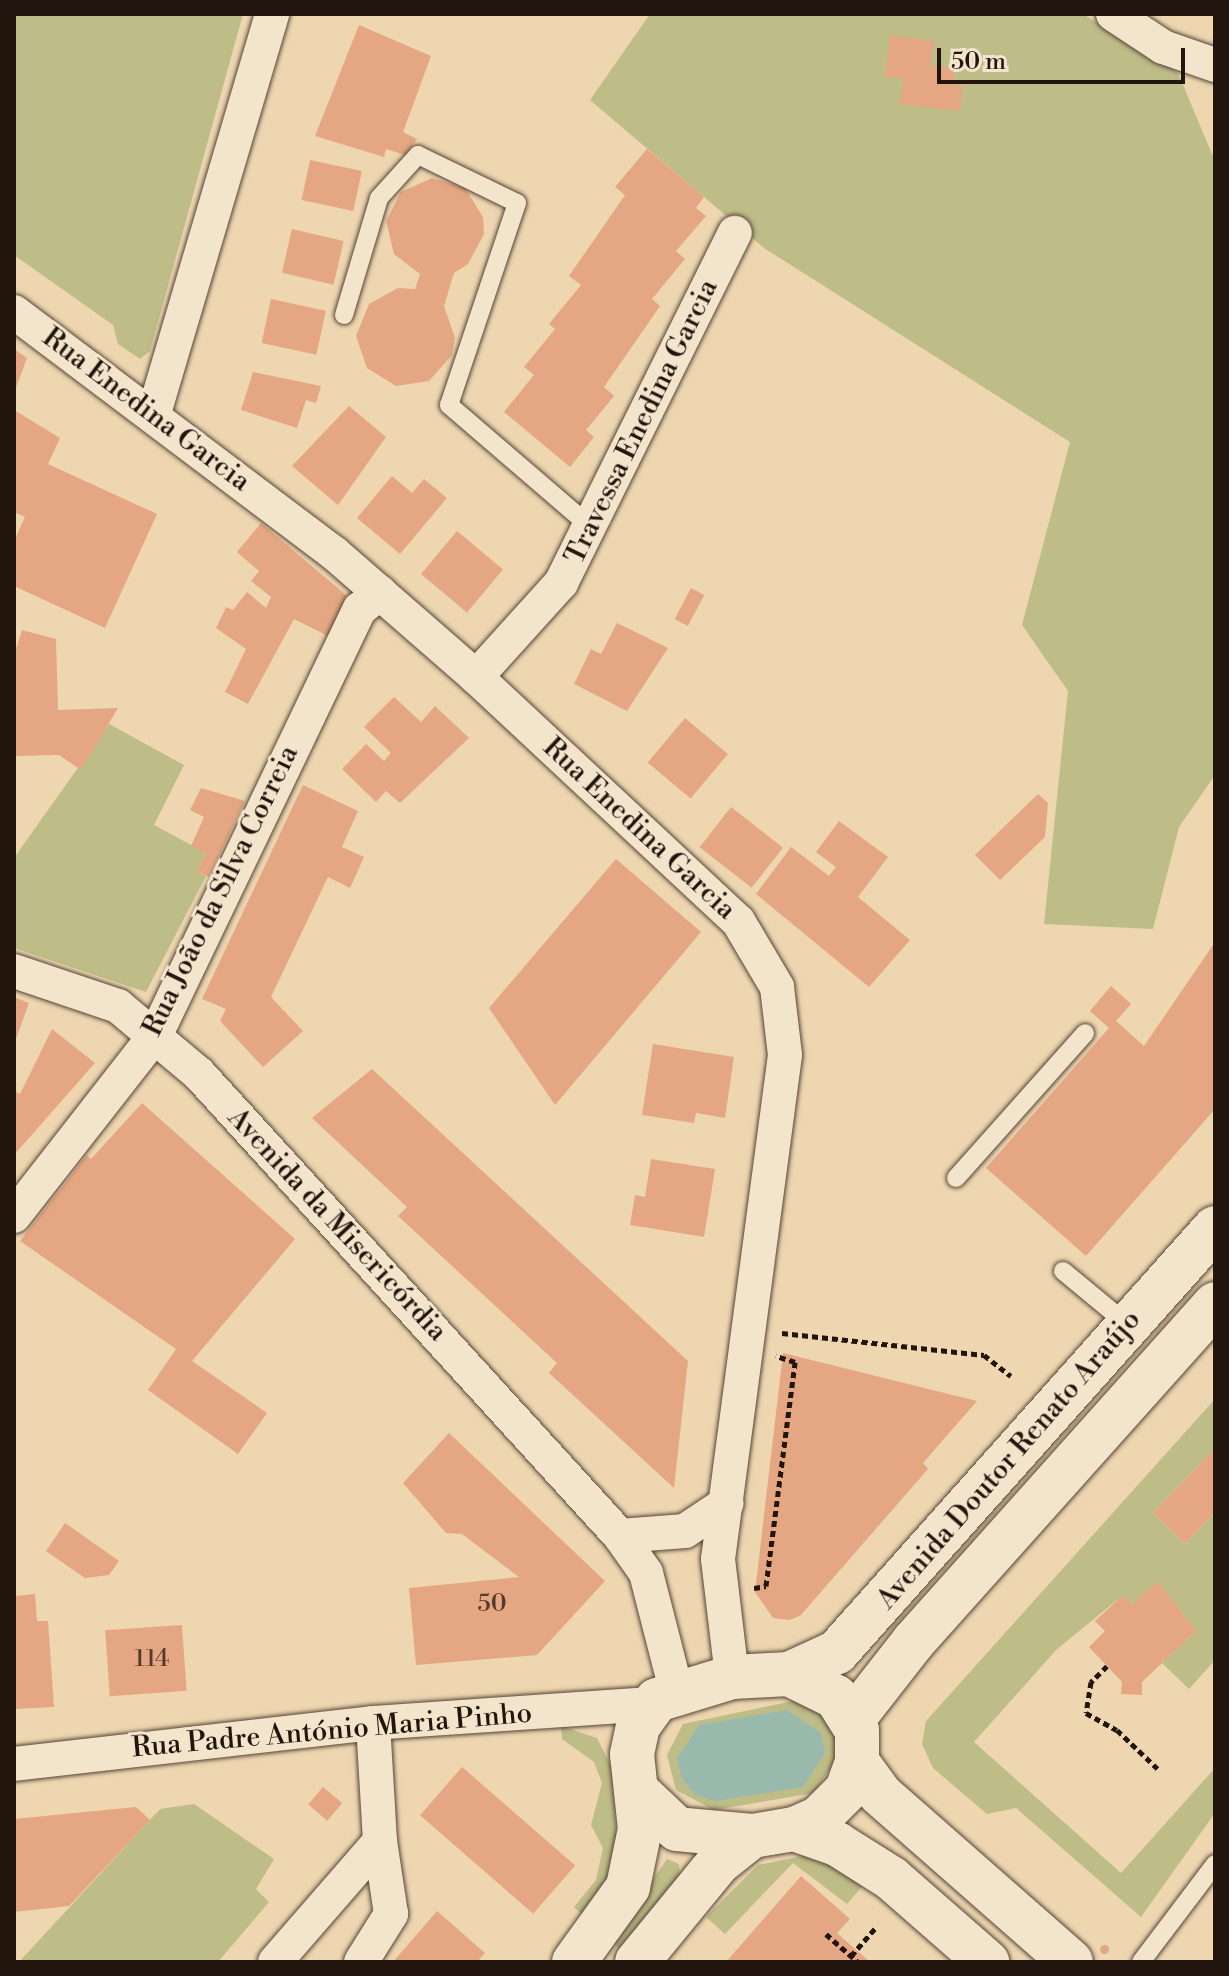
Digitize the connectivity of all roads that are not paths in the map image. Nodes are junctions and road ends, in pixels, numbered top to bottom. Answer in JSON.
{"nodes":[{"id":1,"x":272,"y":14,"type":"edge"},
{"id":2,"x":1113,"y":14,"type":"edge"},
{"id":3,"x":1215,"y":65,"type":"edge"},
{"id":4,"x":735,"y":233,"type":"dead end"},
{"id":5,"x":14,"y":312,"type":"edge"},
{"id":6,"x":344,"y":315,"type":"dead end"},
{"id":7,"x":154,"y":413,"type":"junction"},
{"id":8,"x":592,"y":528,"type":"junction"},
{"id":9,"x":380,"y":593,"type":"junction"},
{"id":10,"x":476,"y":677,"type":"junction"},
{"id":11,"x":14,"y":971,"type":"edge"},
{"id":12,"x":1085,"y":1033,"type":"dead end"},
{"id":13,"x":156,"y":1034,"type":"junction"},
{"id":14,"x":956,"y":1178,"type":"dead end"},
{"id":15,"x":14,"y":1216,"type":"edge"},
{"id":16,"x":1215,"y":1228,"type":"edge"},
{"id":17,"x":1063,"y":1271,"type":"dead end"},
{"id":18,"x":1215,"y":1304,"type":"edge"},
{"id":19,"x":1127,"y":1324,"type":"junction"},
{"id":20,"x":727,"y":1503,"type":"junction"},
{"id":21,"x":620,"y":1536,"type":"junction"},
{"id":22,"x":789,"y":1674,"type":"junction"},
{"id":23,"x":732,"y":1677,"type":"junction"},
{"id":24,"x":664,"y":1697,"type":"junction"},
{"id":25,"x":853,"y":1719,"type":"junction"},
{"id":26,"x":373,"y":1723,"type":"junction"},
{"id":27,"x":857,"y":1762,"type":"junction"},
{"id":28,"x":14,"y":1764,"type":"edge"},
{"id":29,"x":637,"y":1791,"type":"junction"},
{"id":30,"x":773,"y":1832,"type":"junction"},
{"id":31,"x":380,"y":1841,"type":"junction"},
{"id":32,"x":1214,"y":1868,"type":"edge"},
{"id":33,"x":275,"y":1962,"type":"edge"},
{"id":34,"x":361,"y":1962,"type":"edge"},
{"id":35,"x":574,"y":1962,"type":"edge"},
{"id":36,"x":637,"y":1962,"type":"edge"},
{"id":37,"x":987,"y":1962,"type":"edge"},
{"id":38,"x":1071,"y":1962,"type":"edge"},
{"id":39,"x":1141,"y":1962,"type":"edge"}],
"edges":[{"from":1,"to":7,"type":"street"},
{"from":2,"to":3,"type":"street"},
{"from":4,"to":8,"type":"street","name":"Travessa Enedina Garcia"},
{"from":5,"to":7,"type":"street","name":"Rua Enedina Garcia"},
{"from":6,"to":8,"type":"lane"},
{"from":7,"to":9,"type":"street","name":"Rua Enedina Garcia"},
{"from":8,"to":10,"type":"street","name":"Travessa Enedina Garcia"},
{"from":9,"to":10,"type":"street","name":"Rua Enedina Garcia"},
{"from":9,"to":13,"type":"street","name":"Rua João da Silva Correia"},
{"from":10,"to":20,"type":"street","name":"Rua Enedina Garcia"},
{"from":11,"to":13,"type":"street","name":"Avenida da Misericórdia"},
{"from":12,"to":14,"type":"lane"},
{"from":13,"to":15,"type":"street","name":"Rua João da Silva Correia"},
{"from":13,"to":21,"type":"street","name":"Avenida da Misericórdia"},
{"from":16,"to":19,"type":"main road","name":"Avenida Doutor Renato Araújo"},
{"from":17,"to":19,"type":"lane"},
{"from":18,"to":25,"type":"main road","name":"Avenida Doutor Renato Araújo"},
{"from":19,"to":22,"type":"main road","name":"Avenida Doutor Renato Araújo"},
{"from":20,"to":21,"type":"street"},
{"from":20,"to":23,"type":"street","name":"Rua Enedina Garcia"},
{"from":21,"to":24,"type":"street","name":"Avenida da Misericórdia"},
{"from":22,"to":23,"type":"main road","name":"Avenida Doutor Renato Araújo"},
{"from":22,"to":25,"type":"main road","name":"Avenida Doutor Renato Araújo"},
{"from":23,"to":24,"type":"main road","name":"Avenida Doutor Renato Araújo"},
{"from":24,"to":26,"type":"street","name":"Rua Padre António Maria Pinho"},
{"from":24,"to":29,"type":"main road"},
{"from":25,"to":27,"type":"main road"},
{"from":26,"to":28,"type":"street","name":"Rua Padre António Maria Pinho"},
{"from":26,"to":31,"type":"street"},
{"from":27,"to":30,"type":"main road"},
{"from":27,"to":38,"type":"main road"},
{"from":29,"to":30,"type":"main road"},
{"from":29,"to":35,"type":"main road"},
{"from":30,"to":36,"type":"main road"},
{"from":30,"to":37,"type":"main road"},
{"from":31,"to":33,"type":"street"},
{"from":31,"to":34,"type":"street"},
{"from":32,"to":39,"type":"lane"}]}
